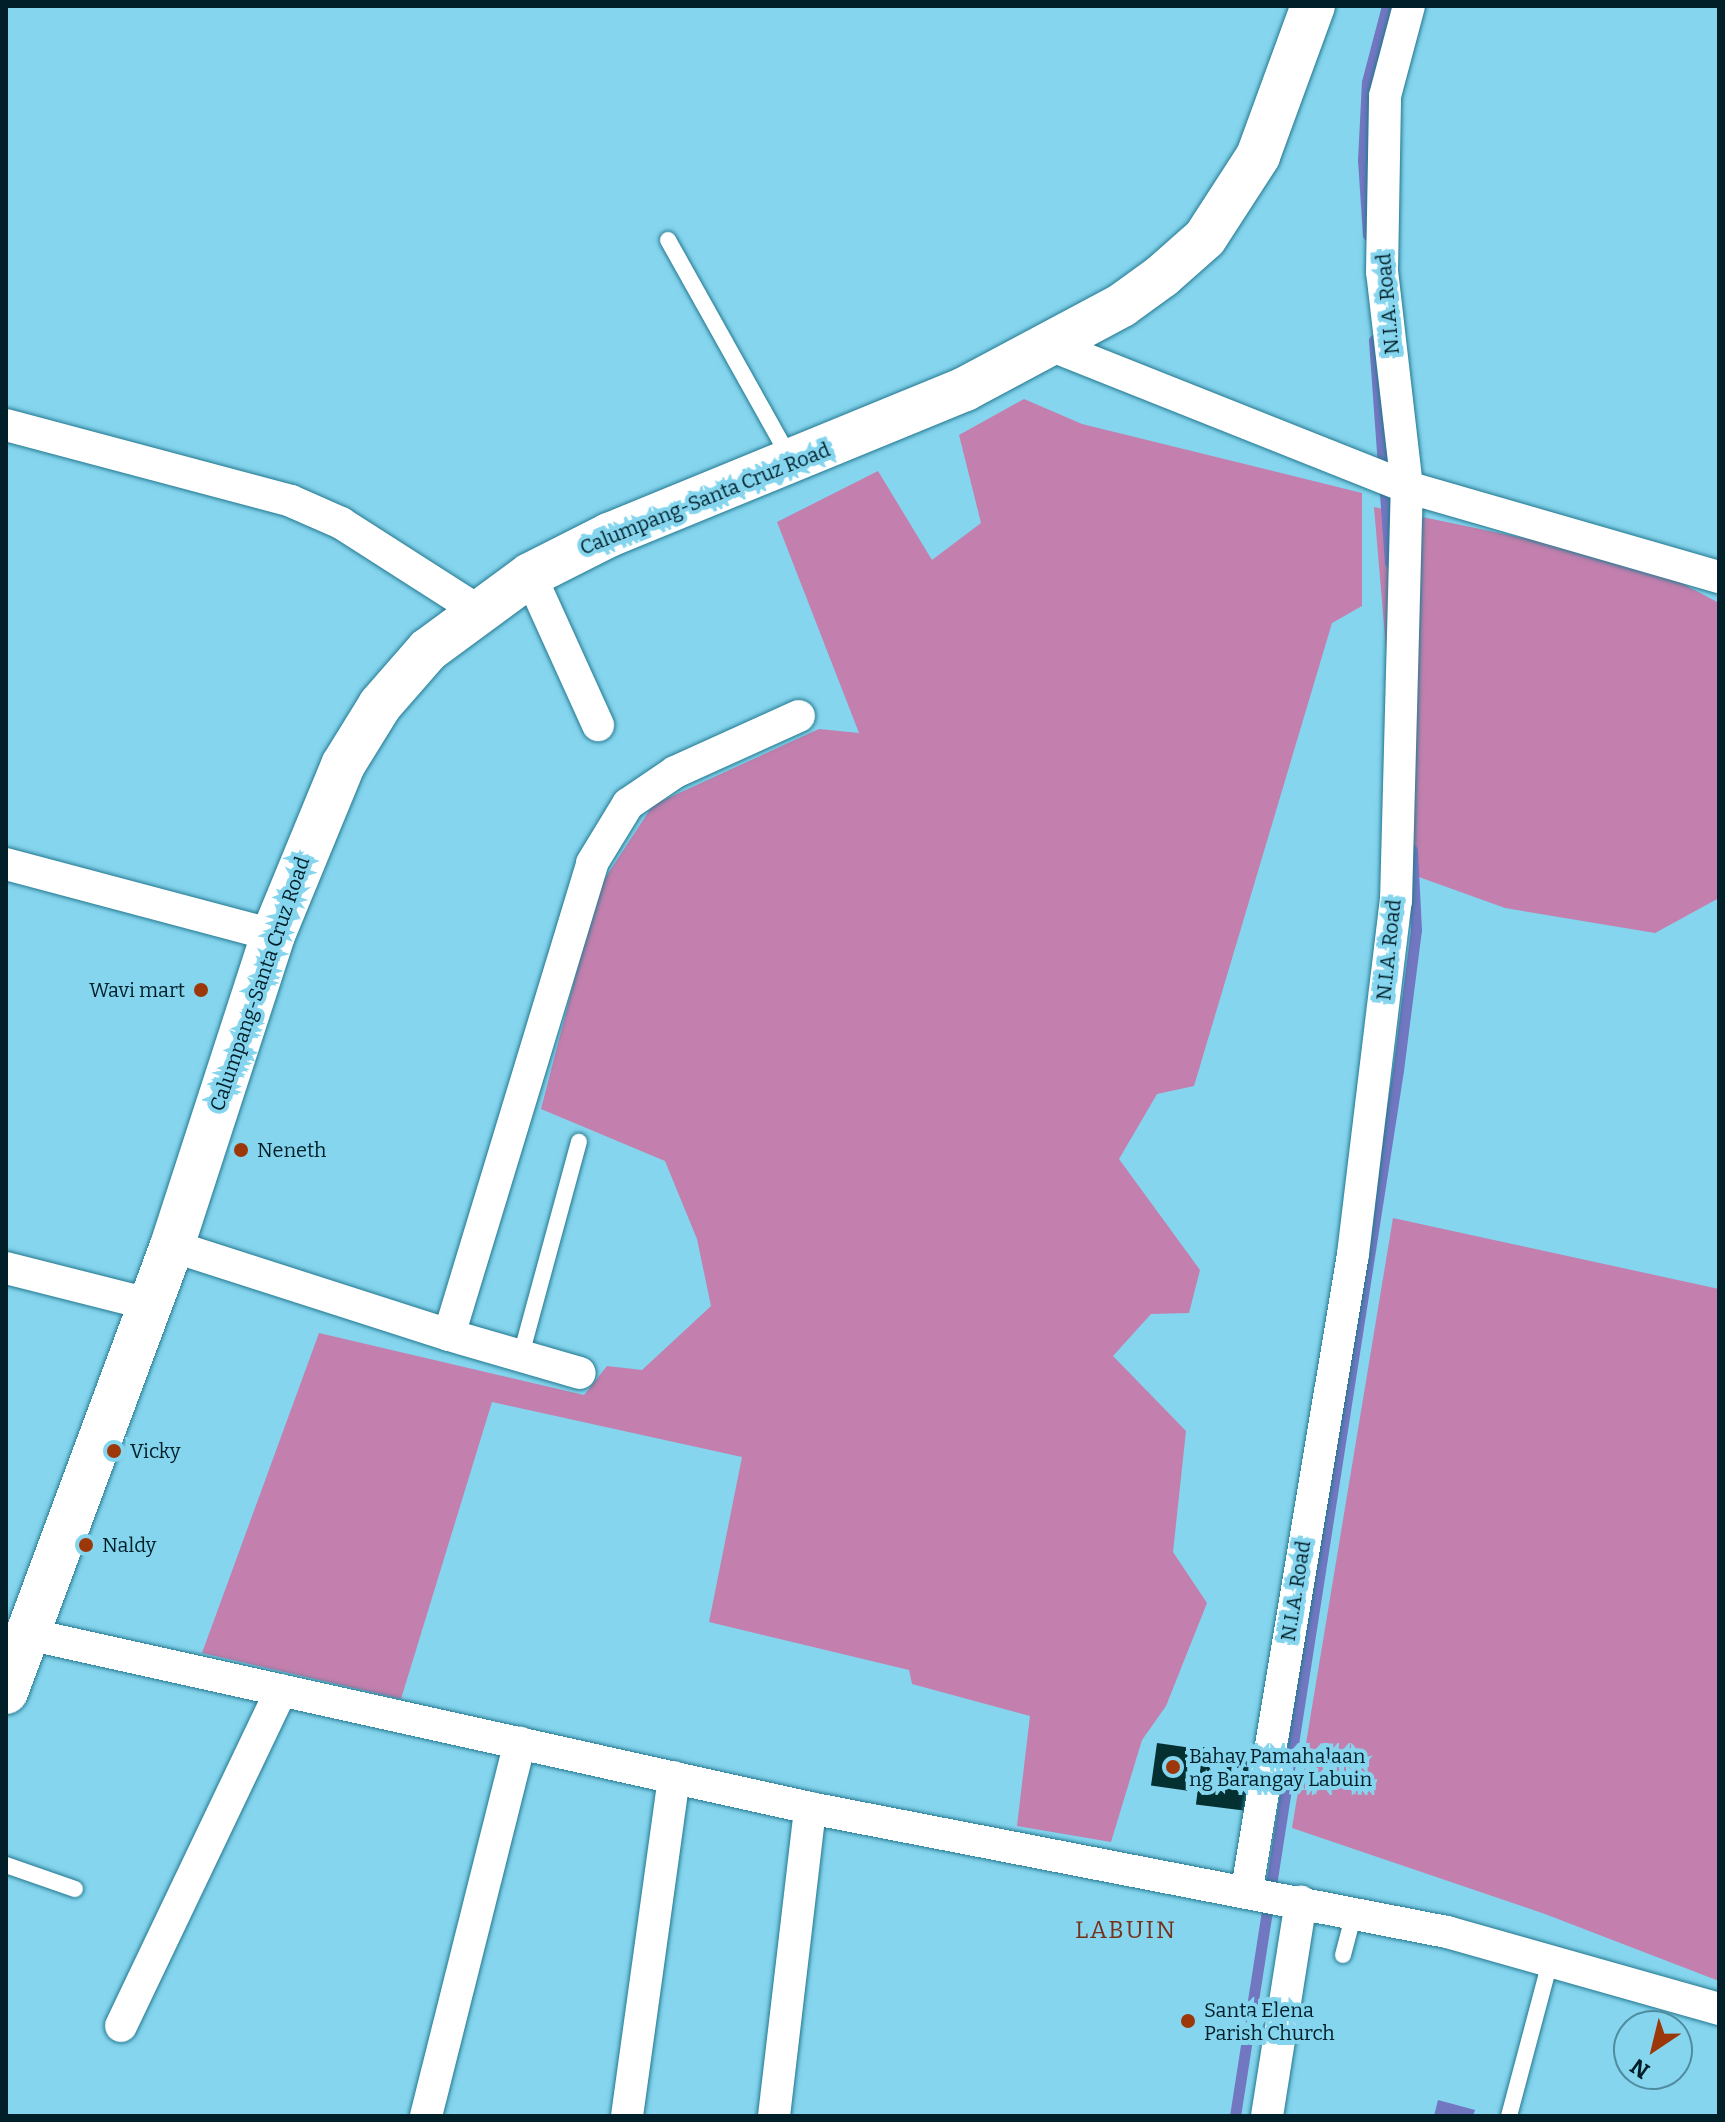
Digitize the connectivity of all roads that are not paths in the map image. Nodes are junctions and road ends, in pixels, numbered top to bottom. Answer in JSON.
{"nodes":[{"id":1,"x":1313,"y":6,"type":"edge"},
{"id":2,"x":1409,"y":6,"type":"edge"},
{"id":3,"x":668,"y":240,"type":"dead end"},
{"id":4,"x":1050,"y":345,"type":"junction"},
{"id":5,"x":6,"y":425,"type":"edge"},
{"id":6,"x":793,"y":463,"type":"junction"},
{"id":7,"x":1407,"y":487,"type":"junction"},
{"id":8,"x":530,"y":575,"type":"junction"},
{"id":9,"x":1719,"y":577,"type":"edge"},
{"id":10,"x":477,"y":610,"type":"junction"},
{"id":11,"x":799,"y":716,"type":"dead end"},
{"id":12,"x":598,"y":725,"type":"dead end"},
{"id":13,"x":6,"y":864,"type":"edge"},
{"id":14,"x":273,"y":935,"type":"junction"},
{"id":15,"x":579,"y":1142,"type":"dead end"},
{"id":16,"x":172,"y":1246,"type":"junction"},
{"id":17,"x":6,"y":1268,"type":"edge"},
{"id":18,"x":148,"y":1304,"type":"junction"},
{"id":19,"x":449,"y":1335,"type":"junction"},
{"id":20,"x":521,"y":1355,"type":"junction"},
{"id":21,"x":580,"y":1373,"type":"dead end"},
{"id":22,"x":28,"y":1634,"type":"junction"},
{"id":23,"x":281,"y":1690,"type":"junction"},
{"id":24,"x":6,"y":1692,"type":"edge"},
{"id":25,"x":520,"y":1743,"type":"junction"},
{"id":26,"x":674,"y":1777,"type":"junction"},
{"id":27,"x":810,"y":1808,"type":"junction"},
{"id":28,"x":6,"y":1865,"type":"edge"},
{"id":29,"x":75,"y":1889,"type":"dead end"},
{"id":30,"x":1247,"y":1889,"type":"junction"},
{"id":31,"x":1301,"y":1902,"type":"junction"},
{"id":32,"x":1354,"y":1913,"type":"junction"},
{"id":33,"x":1343,"y":1955,"type":"dead end"},
{"id":34,"x":1550,"y":1962,"type":"junction"},
{"id":35,"x":1719,"y":2009,"type":"edge"},
{"id":36,"x":121,"y":2026,"type":"dead end"},
{"id":37,"x":426,"y":2116,"type":"edge"},
{"id":38,"x":627,"y":2116,"type":"edge"},
{"id":39,"x":774,"y":2116,"type":"edge"},
{"id":40,"x":1267,"y":2116,"type":"edge"},
{"id":41,"x":1509,"y":2116,"type":"edge"}],
"edges":[{"from":1,"to":4,"type":"main road","name":"Calumpang-Santa Cruz Road"},
{"from":2,"to":7,"type":"street","name":"N.I.A. Road"},
{"from":3,"to":6,"type":"lane"},
{"from":4,"to":6,"type":"main road","name":"Calumpang-Santa Cruz Road"},
{"from":4,"to":7,"type":"street"},
{"from":5,"to":10,"type":"street"},
{"from":6,"to":8,"type":"main road","name":"Calumpang-Santa Cruz Road"},
{"from":7,"to":9,"type":"street"},
{"from":7,"to":30,"type":"street","name":"N.I.A. Road"},
{"from":8,"to":10,"type":"main road","name":"Calumpang-Santa Cruz Road"},
{"from":8,"to":12,"type":"street"},
{"from":10,"to":14,"type":"main road","name":"Calumpang-Santa Cruz Road"},
{"from":11,"to":19,"type":"street"},
{"from":13,"to":14,"type":"street"},
{"from":14,"to":16,"type":"main road","name":"Calumpang-Santa Cruz Road"},
{"from":15,"to":20,"type":"lane"},
{"from":16,"to":18,"type":"main road","name":"Calumpang-Santa Cruz Road"},
{"from":16,"to":19,"type":"street"},
{"from":17,"to":18,"type":"street"},
{"from":18,"to":22,"type":"main road","name":"Calumpang-Santa Cruz Road"},
{"from":19,"to":20,"type":"street"},
{"from":20,"to":21,"type":"street"},
{"from":22,"to":23,"type":"street"},
{"from":22,"to":24,"type":"main road","name":"Calumpang-Santa Cruz Road"},
{"from":23,"to":25,"type":"street"},
{"from":23,"to":36,"type":"street"},
{"from":25,"to":26,"type":"street"},
{"from":25,"to":37,"type":"street"},
{"from":26,"to":27,"type":"street"},
{"from":26,"to":38,"type":"street"},
{"from":27,"to":30,"type":"street"},
{"from":27,"to":39,"type":"street"},
{"from":28,"to":29,"type":"lane"},
{"from":30,"to":31,"type":"street"},
{"from":31,"to":32,"type":"street"},
{"from":31,"to":40,"type":"street"},
{"from":32,"to":33,"type":"lane"},
{"from":32,"to":34,"type":"street"},
{"from":34,"to":35,"type":"street"},
{"from":34,"to":41,"type":"lane"}]}
